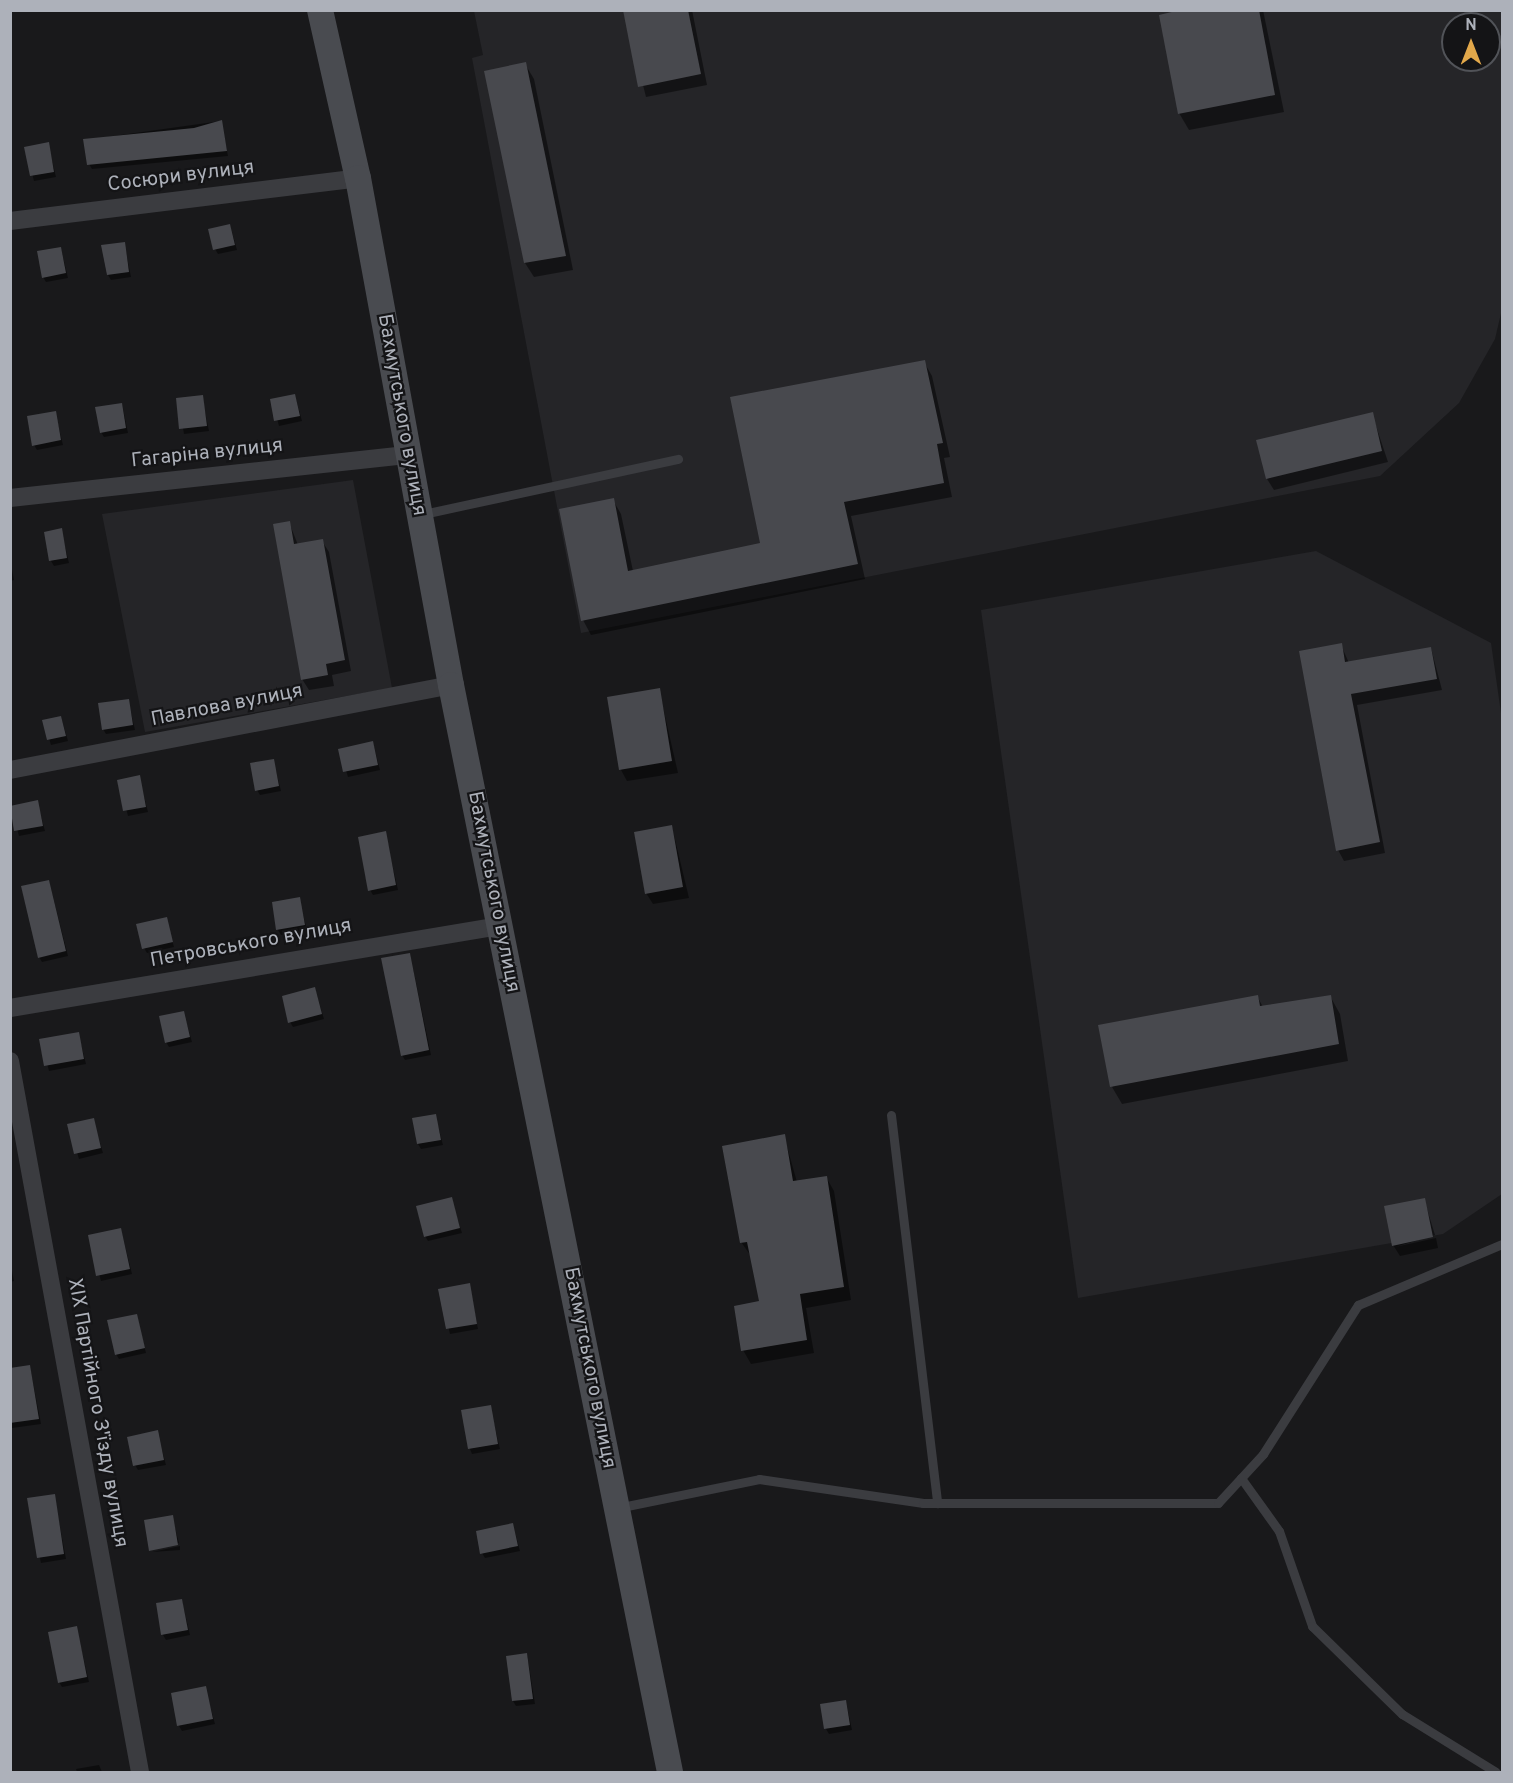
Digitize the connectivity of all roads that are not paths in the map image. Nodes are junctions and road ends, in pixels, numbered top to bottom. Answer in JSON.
{"nodes":[{"id":1,"x":320,"y":10,"type":"edge"},
{"id":2,"x":358,"y":178,"type":"junction"},
{"id":3,"x":10,"y":221,"type":"edge"},
{"id":4,"x":409,"y":455,"type":"junction"},
{"id":5,"x":678,"y":459,"type":"dead end"},
{"id":6,"x":10,"y":498,"type":"edge"},
{"id":7,"x":419,"y":514,"type":"junction"},
{"id":8,"x":451,"y":685,"type":"junction"},
{"id":9,"x":10,"y":770,"type":"edge"},
{"id":10,"x":500,"y":926,"type":"junction"},
{"id":11,"x":10,"y":1008,"type":"edge"},
{"id":12,"x":10,"y":1061,"type":"edge"},
{"id":13,"x":891,"y":1115,"type":"dead end"},
{"id":14,"x":1503,"y":1244,"type":"edge"},
{"id":15,"x":1241,"y":1479,"type":"junction"},
{"id":16,"x":937,"y":1503,"type":"junction"},
{"id":17,"x":617,"y":1508,"type":"junction"},
{"id":18,"x":140,"y":1773,"type":"edge"},
{"id":19,"x":670,"y":1773,"type":"edge"},
{"id":20,"x":1496,"y":1773,"type":"edge"}],
"edges":[{"from":1,"to":2,"type":"main road","name":"Бахмутського вулиця"},
{"from":2,"to":3,"type":"street","name":"Сосюри вулиця"},
{"from":2,"to":4,"type":"main road","name":"Бахмутського вулиця"},
{"from":4,"to":6,"type":"street","name":"Гагаріна вулиця"},
{"from":4,"to":7,"type":"main road","name":"Бахмутського вулиця"},
{"from":5,"to":7,"type":"lane"},
{"from":7,"to":8,"type":"main road","name":"Бахмутського вулиця"},
{"from":8,"to":9,"type":"street","name":"Павлова вулиця"},
{"from":8,"to":10,"type":"main road","name":"Бахмутського вулиця"},
{"from":10,"to":11,"type":"street","name":"Петровського вулиця"},
{"from":10,"to":17,"type":"main road","name":"Бахмутського вулиця"},
{"from":12,"to":18,"type":"street","name":"XIX Партійного З'їзду вулиця"},
{"from":13,"to":16,"type":"lane"},
{"from":14,"to":15,"type":"lane"},
{"from":15,"to":16,"type":"lane"},
{"from":15,"to":20,"type":"lane"},
{"from":16,"to":17,"type":"lane"},
{"from":17,"to":19,"type":"main road","name":"Бахмутського вулиця"}]}
